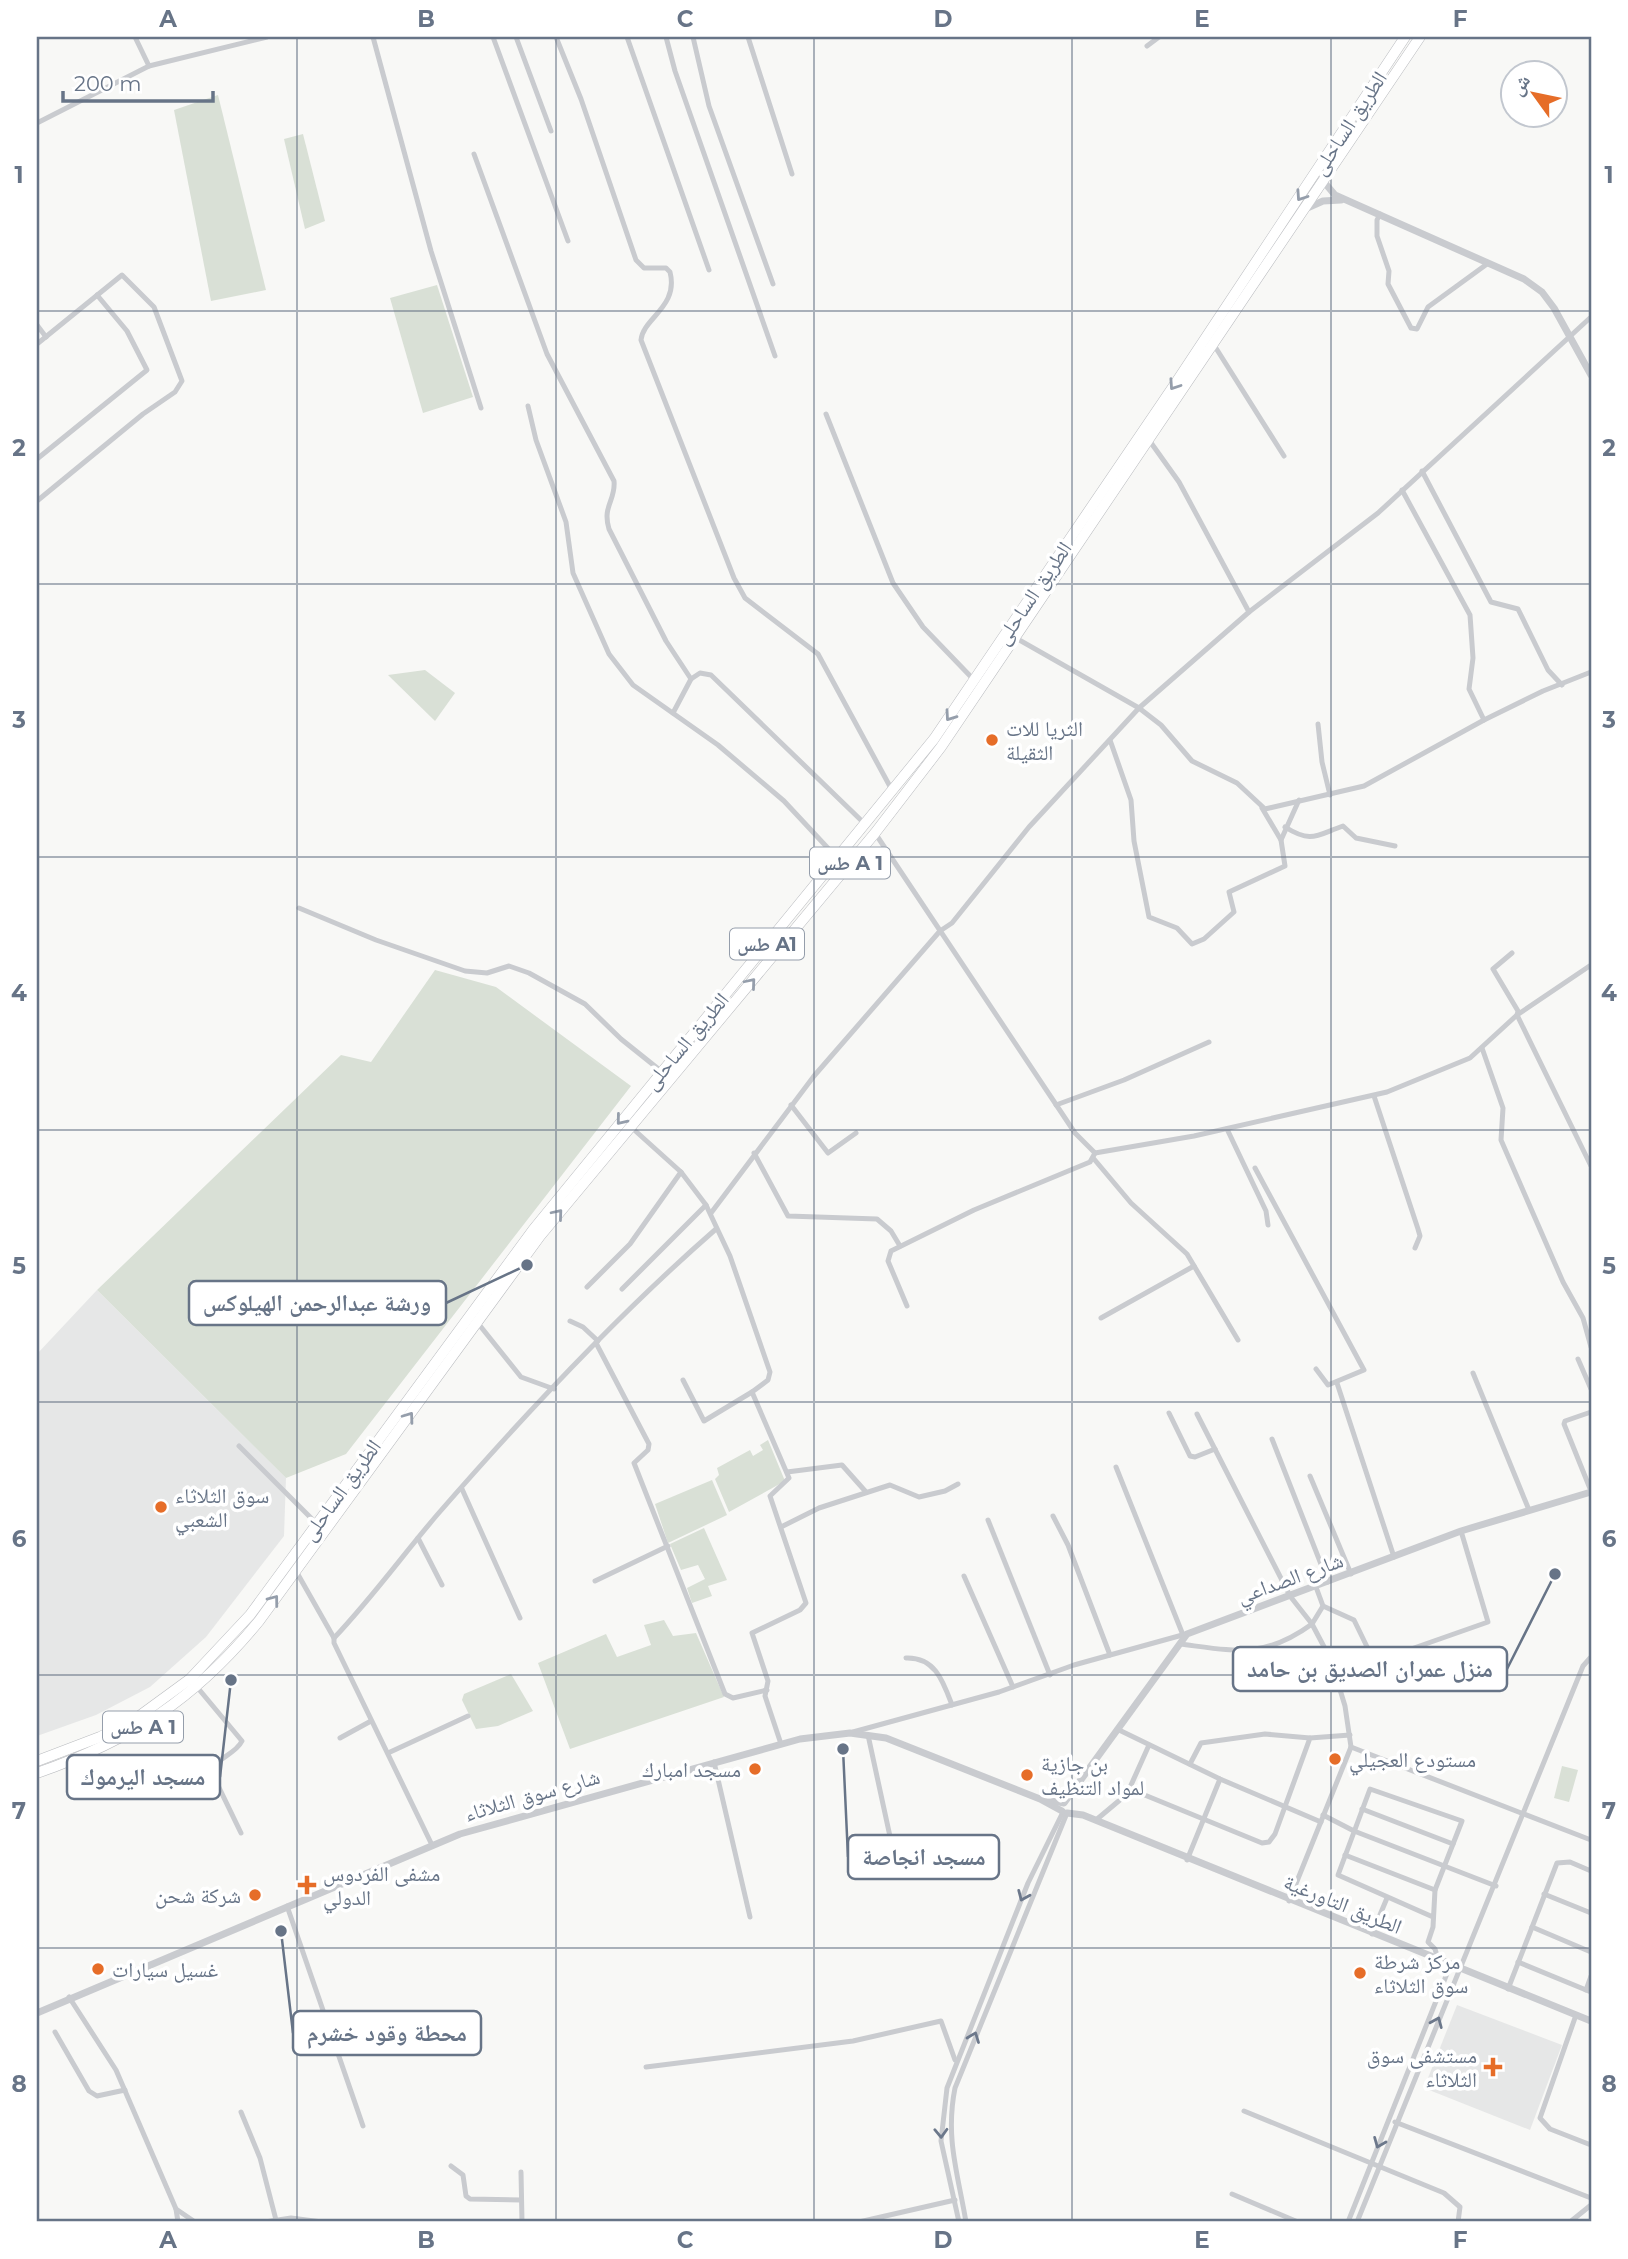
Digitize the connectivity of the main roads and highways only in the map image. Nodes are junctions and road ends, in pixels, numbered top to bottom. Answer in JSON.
{"nodes":[{"id":1,"x":1405,"y":37,"type":"edge"},
{"id":2,"x":1420,"y":37,"type":"edge"},
{"id":3,"x":1196,"y":363,"type":"junction"},
{"id":4,"x":784,"y":924,"type":"junction"},
{"id":5,"x":793,"y":932,"type":"junction"},
{"id":6,"x":349,"y":1479,"type":"junction"},
{"id":7,"x":358,"y":1486,"type":"junction"},
{"id":8,"x":37,"y":1761,"type":"edge"},
{"id":9,"x":37,"y":1773,"type":"edge"}],
"edges":[{"from":1,"to":3,"type":"highway","name":"الطريق الساحلى","number":"طس A1","one_way":true},
{"from":2,"to":3,"type":"highway","name":"الطريق الساحلى","number":"طس A 1"},
{"from":3,"to":4,"type":"highway","name":"الطريق الساحلى","number":"طس A1","one_way":true},
{"from":3,"to":5,"type":"highway","name":"الطريق الساحلى","number":"طس A 1"},
{"from":4,"to":5,"type":"highway"},
{"from":4,"to":6,"type":"highway","name":"الطريق الساحلى","number":"طس A1","one_way":true},
{"from":7,"to":5,"type":"highway","name":"الطريق الساحلى","number":"طس A 1","one_way":true},
{"from":6,"to":7,"type":"highway"},
{"from":6,"to":8,"type":"highway","name":"الطريق الساحلى","number":"طس A1"},
{"from":9,"to":7,"type":"highway","name":"الطريق الساحلى","number":"طس A 1","one_way":true}]}
